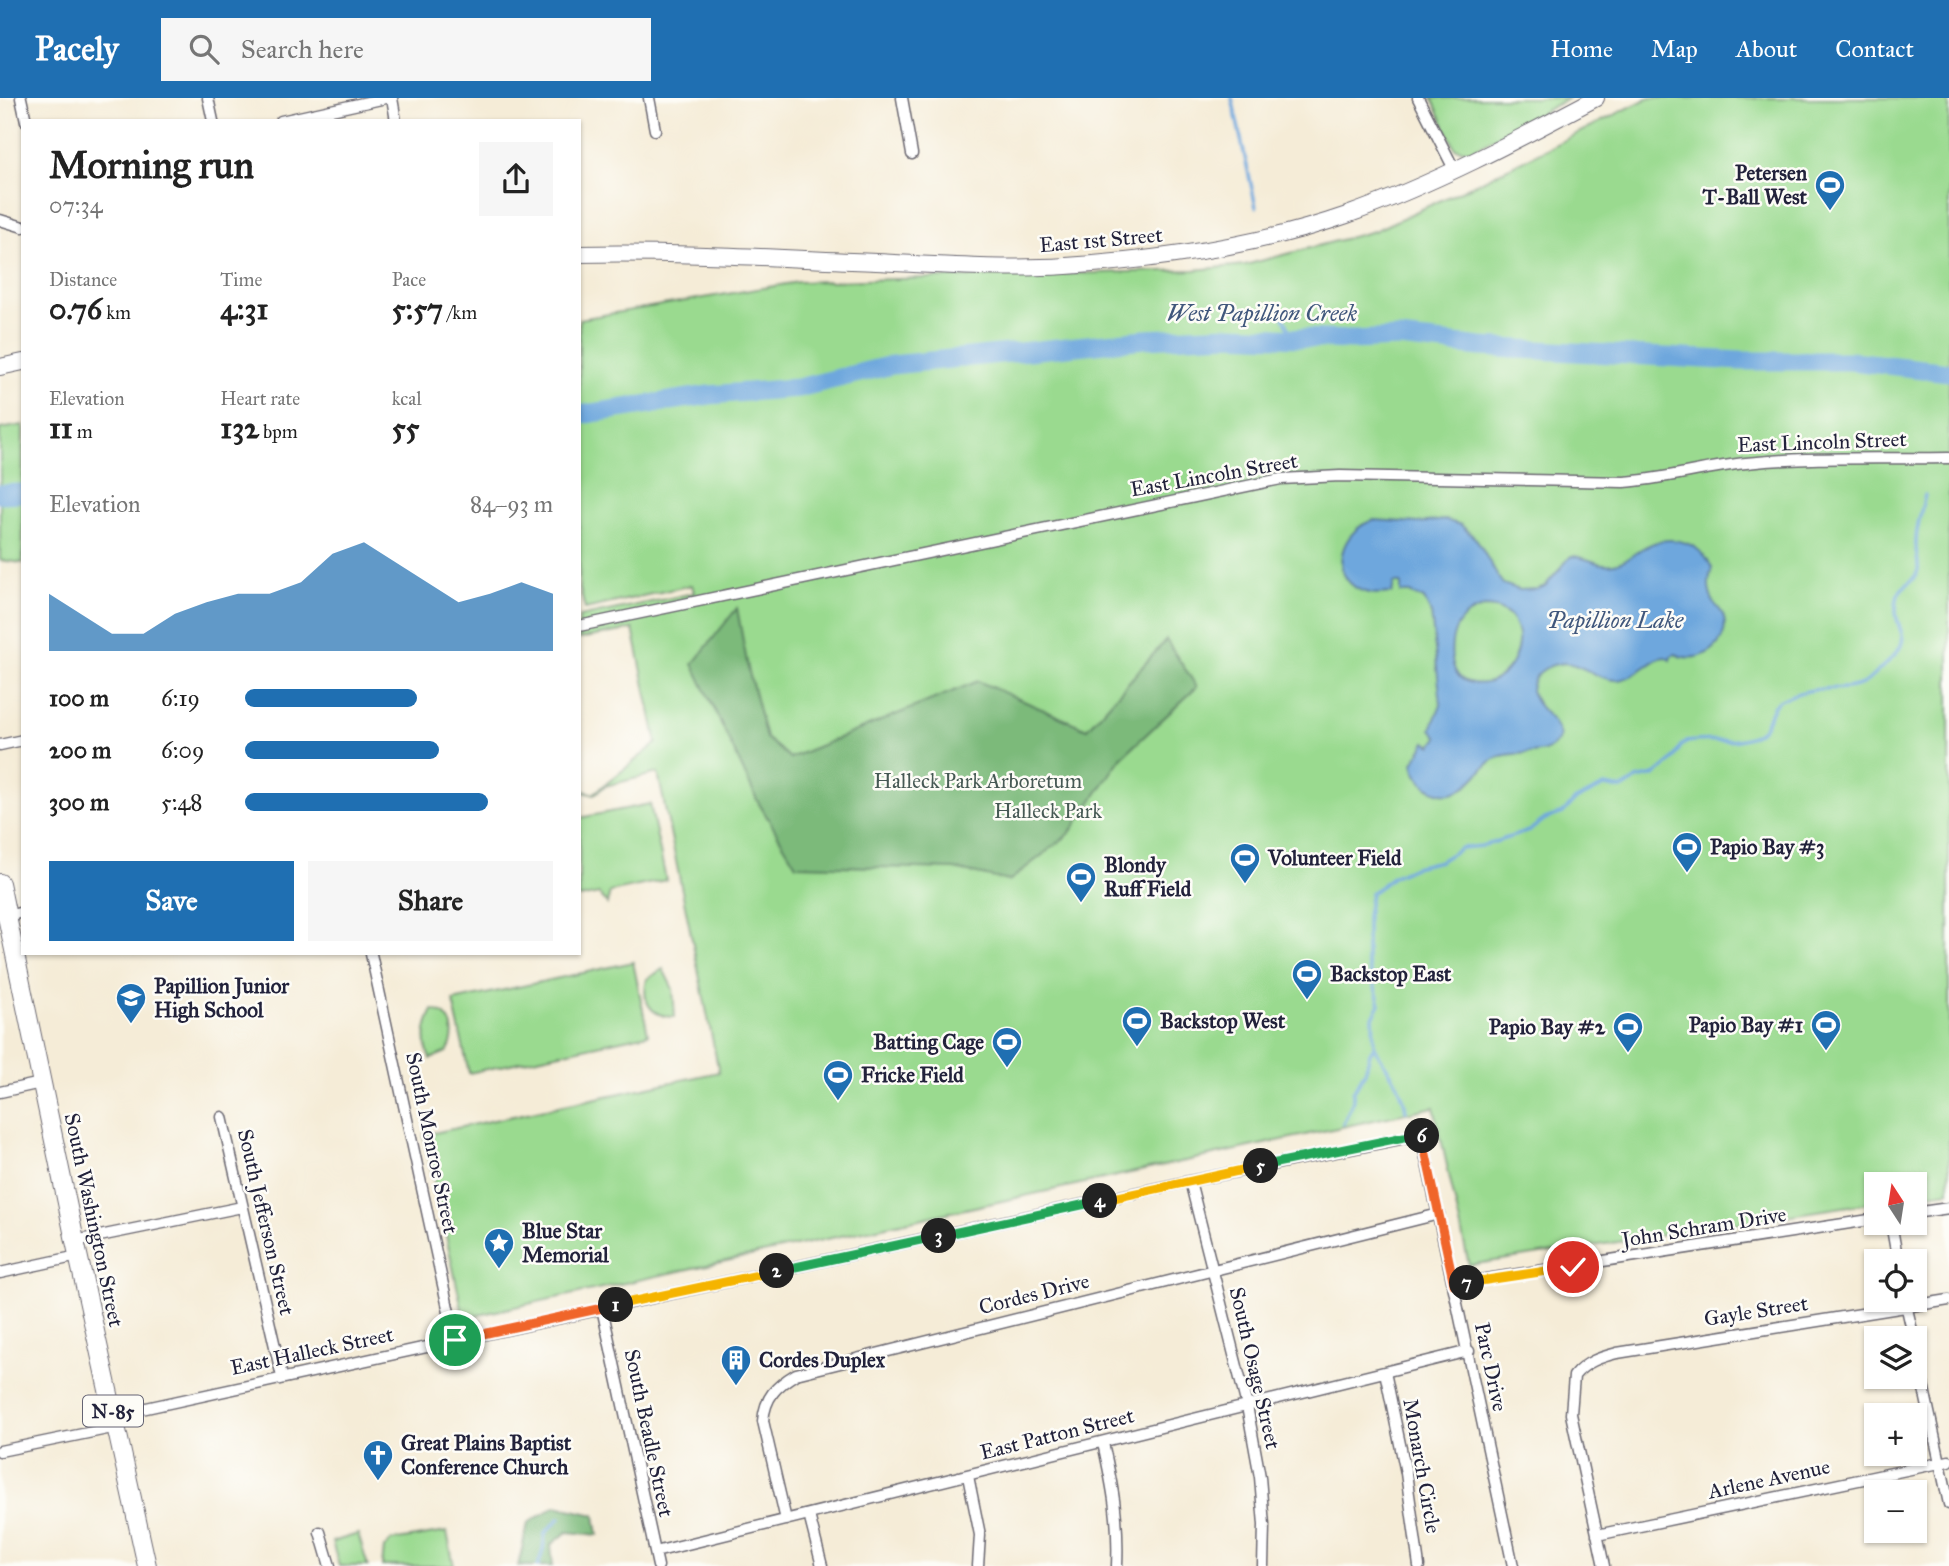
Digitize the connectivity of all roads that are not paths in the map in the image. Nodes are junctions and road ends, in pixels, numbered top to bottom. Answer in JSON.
{"nodes":[{"id":1,"x":21,"y":98,"type":"edge"},
{"id":2,"x":208,"y":98,"type":"edge"},
{"id":3,"x":386,"y":98,"type":"edge"},
{"id":4,"x":392,"y":98,"type":"edge"},
{"id":5,"x":649,"y":98,"type":"edge"},
{"id":6,"x":902,"y":98,"type":"edge"},
{"id":7,"x":1418,"y":98,"type":"edge"},
{"id":8,"x":1596,"y":98,"type":"edge"},
{"id":9,"x":26,"y":119,"type":"edge"},
{"id":10,"x":213,"y":119,"type":"edge"},
{"id":11,"x":290,"y":119,"type":"edge"},
{"id":12,"x":396,"y":119,"type":"edge"},
{"id":13,"x":656,"y":130,"type":"dead end"},
{"id":14,"x":912,"y":154,"type":"dead end"},
{"id":15,"x":1455,"y":171,"type":"junction"},
{"id":16,"x":0,"y":220,"type":"edge"},
{"id":17,"x":20,"y":224,"type":"edge"},
{"id":18,"x":581,"y":254,"type":"edge"},
{"id":19,"x":21,"y":362,"type":"edge"},
{"id":20,"x":0,"y":367,"type":"edge"},
{"id":21,"x":1949,"y":458,"type":"edge"},
{"id":22,"x":581,"y":626,"type":"edge"},
{"id":23,"x":21,"y":740,"type":"edge"},
{"id":24,"x":0,"y":744,"type":"edge"},
{"id":25,"x":0,"y":883,"type":"edge"},
{"id":26,"x":10,"y":915,"type":"edge"},
{"id":27,"x":371,"y":955,"type":"edge"},
{"id":28,"x":41,"y":1083,"type":"junction"},
{"id":29,"x":0,"y":1092,"type":"edge"},
{"id":30,"x":222,"y":1117,"type":"dead end"},
{"id":31,"x":1422,"y":1135,"type":"joint"},
{"id":32,"x":1189,"y":1181,"type":"junction"},
{"id":33,"x":242,"y":1207,"type":"junction"},
{"id":34,"x":1949,"y":1208,"type":"edge"},
{"id":35,"x":1927,"y":1211,"type":"edge"},
{"id":36,"x":1439,"y":1214,"type":"junction"},
{"id":37,"x":1864,"y":1221,"type":"edge"},
{"id":38,"x":76,"y":1248,"type":"junction"},
{"id":39,"x":1212,"y":1270,"type":"junction"},
{"id":40,"x":0,"y":1273,"type":"edge"},
{"id":41,"x":1454,"y":1284,"type":"junction"},
{"id":42,"x":1949,"y":1300,"type":"edge"},
{"id":43,"x":1927,"y":1302,"type":"edge"},
{"id":44,"x":603,"y":1308,"type":"junction"},
{"id":45,"x":1864,"y":1310,"type":"edge"},
{"id":46,"x":455,"y":1340,"type":"junction"},
{"id":47,"x":1469,"y":1351,"type":"junction"},
{"id":48,"x":1563,"y":1369,"type":"dead end"},
{"id":49,"x":1385,"y":1372,"type":"junction"},
{"id":50,"x":1574,"y":1376,"type":"junction"},
{"id":51,"x":282,"y":1377,"type":"junction"},
{"id":52,"x":1926,"y":1389,"type":"edge"},
{"id":53,"x":1247,"y":1406,"type":"junction"},
{"id":54,"x":115,"y":1421,"type":"junction"},
{"id":55,"x":1103,"y":1443,"type":"junction"},
{"id":56,"x":0,"y":1451,"type":"edge"},
{"id":57,"x":1945,"y":1462,"type":"edge"},
{"id":58,"x":968,"y":1476,"type":"junction"},
{"id":59,"x":1949,"y":1504,"type":"edge"},
{"id":60,"x":809,"y":1514,"type":"junction"},
{"id":61,"x":786,"y":1520,"type":"junction"},
{"id":62,"x":320,"y":1532,"type":"dead end"},
{"id":63,"x":1597,"y":1535,"type":"junction"},
{"id":64,"x":655,"y":1552,"type":"junction"},
{"id":65,"x":147,"y":1566,"type":"edge"},
{"id":66,"x":330,"y":1566,"type":"edge"},
{"id":67,"x":658,"y":1566,"type":"edge"},
{"id":68,"x":822,"y":1566,"type":"edge"},
{"id":69,"x":978,"y":1566,"type":"edge"},
{"id":70,"x":1117,"y":1566,"type":"edge"},
{"id":71,"x":1263,"y":1566,"type":"edge"},
{"id":72,"x":1419,"y":1566,"type":"edge"},
{"id":73,"x":1513,"y":1566,"type":"edge"},
{"id":74,"x":1604,"y":1566,"type":"edge"}],
"edges":[{"from":1,"to":9,"type":"street"},
{"from":2,"to":10,"type":"street"},
{"from":3,"to":11,"type":"street"},
{"from":4,"to":12,"type":"street"},
{"from":5,"to":13,"type":"street"},
{"from":6,"to":14,"type":"street"},
{"from":7,"to":15,"type":"street"},
{"from":8,"to":15,"type":"main road","name":"East 1st Street"},
{"from":15,"to":18,"type":"main road","name":"East 1st Street"},
{"from":16,"to":17,"type":"street"},
{"from":19,"to":20,"type":"main road"},
{"from":21,"to":22,"type":"street","name":"East Lincoln Street"},
{"from":23,"to":24,"type":"street"},
{"from":25,"to":26,"type":"main road","name":"South Washington Street","number":"N-85"},
{"from":26,"to":28,"type":"main road","name":"South Washington Street","number":"N-85"},
{"from":27,"to":46,"type":"street","name":"South Monroe Street"},
{"from":28,"to":29,"type":"street"},
{"from":28,"to":38,"type":"main road","name":"South Washington Street","number":"N-85"},
{"from":30,"to":33,"type":"street","name":"South Jefferson Street"},
{"from":31,"to":32,"type":"street","name":"East Halleck Street"},
{"from":31,"to":36,"type":"street","name":"Parc Drive"},
{"from":32,"to":39,"type":"street","name":"South Osage Street"},
{"from":32,"to":44,"type":"street","name":"East Halleck Street"},
{"from":33,"to":38,"type":"street"},
{"from":33,"to":51,"type":"street","name":"South Jefferson Street"},
{"from":34,"to":35,"type":"street"},
{"from":36,"to":39,"type":"street","name":"Cordes Drive"},
{"from":36,"to":41,"type":"street","name":"Parc Drive"},
{"from":37,"to":41,"type":"street","name":"John Schram Drive"},
{"from":38,"to":40,"type":"street"},
{"from":38,"to":54,"type":"main road","name":"South Washington Street","number":"N-85"},
{"from":39,"to":53,"type":"street","name":"South Osage Street"},
{"from":39,"to":61,"type":"street","name":"Cordes Drive"},
{"from":41,"to":47,"type":"street","name":"Parc Drive"},
{"from":42,"to":43,"type":"street","name":"Gayle Street"},
{"from":44,"to":46,"type":"street","name":"East Halleck Street"},
{"from":44,"to":64,"type":"street","name":"South Beadle Street"},
{"from":45,"to":50,"type":"street","name":"Gayle Street"},
{"from":46,"to":51,"type":"street","name":"East Halleck Street"},
{"from":47,"to":49,"type":"street","name":"East Patton Street"},
{"from":47,"to":73,"type":"street","name":"Parc Drive"},
{"from":48,"to":50,"type":"street"},
{"from":49,"to":53,"type":"street","name":"East Patton Street"},
{"from":49,"to":72,"type":"street","name":"Monarch Circle"},
{"from":50,"to":63,"type":"street"},
{"from":51,"to":54,"type":"street","name":"East Halleck Street"},
{"from":52,"to":57,"type":"street"},
{"from":53,"to":55,"type":"street","name":"East Patton Street"},
{"from":53,"to":71,"type":"street","name":"South Osage Street"},
{"from":54,"to":56,"type":"street","name":"East Halleck Street"},
{"from":54,"to":65,"type":"main road","name":"South Washington Street","number":"N-85"},
{"from":55,"to":58,"type":"street","name":"East Patton Street"},
{"from":55,"to":70,"type":"street"},
{"from":57,"to":59,"type":"street"},
{"from":57,"to":63,"type":"street","name":"Arlene Avenue"},
{"from":58,"to":60,"type":"street","name":"East Patton Street"},
{"from":58,"to":69,"type":"street"},
{"from":60,"to":61,"type":"street","name":"East Patton Street"},
{"from":60,"to":68,"type":"street"},
{"from":61,"to":64,"type":"street","name":"East Patton Street"},
{"from":62,"to":66,"type":"street"},
{"from":63,"to":74,"type":"street"},
{"from":64,"to":67,"type":"street","name":"South Beadle Street"}]}
